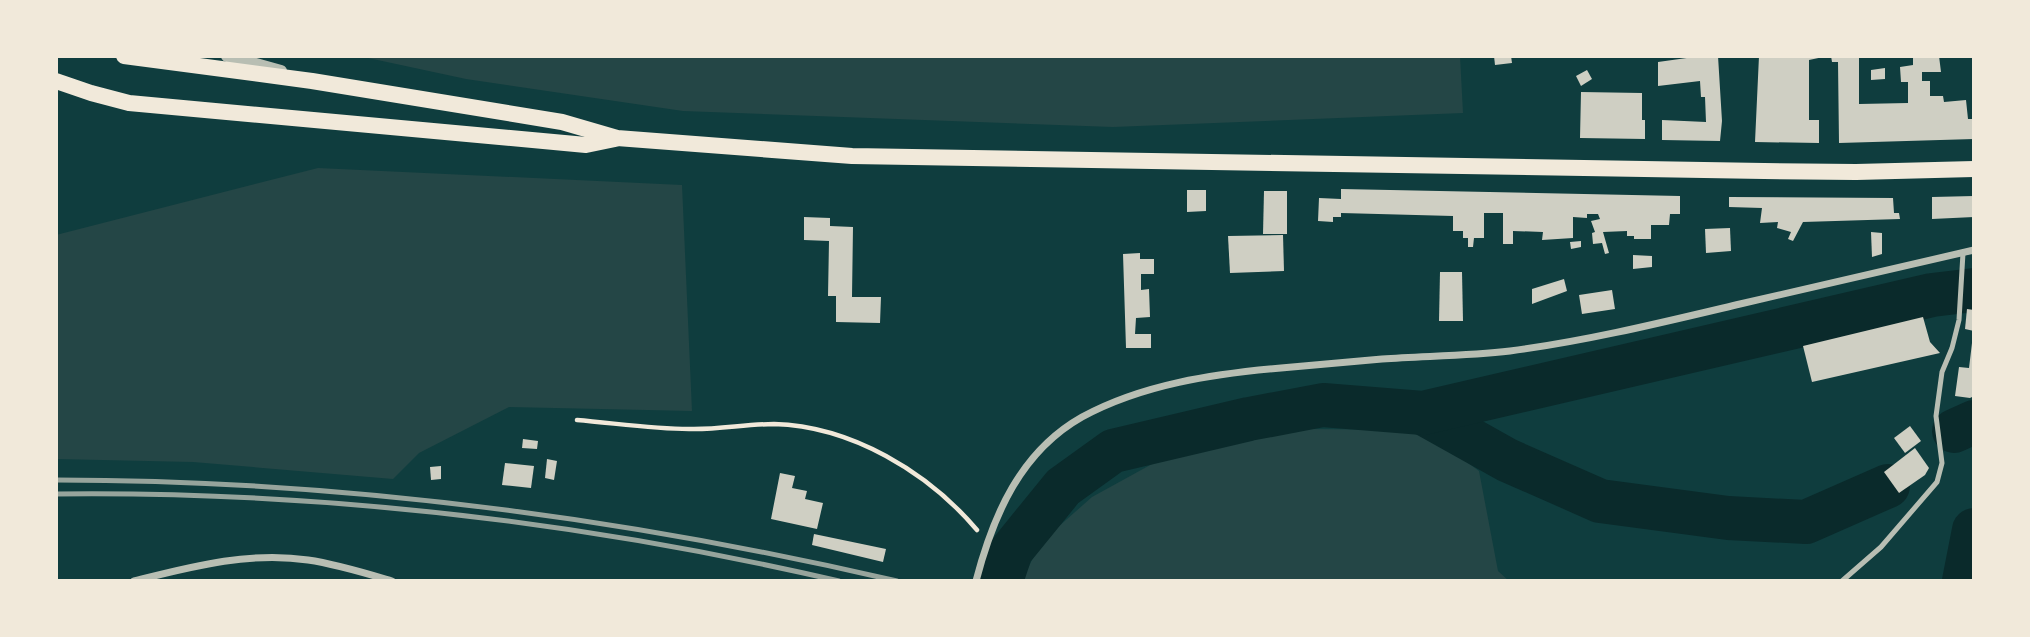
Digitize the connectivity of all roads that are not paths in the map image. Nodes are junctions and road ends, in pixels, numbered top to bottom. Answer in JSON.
{"nodes":[{"id":1,"x":124,"y":56,"type":"edge"},
{"id":2,"x":228,"y":56,"type":"edge"},
{"id":3,"x":56,"y":81,"type":"edge"},
{"id":4,"x":312,"y":81,"type":"junction"},
{"id":5,"x":617,"y":138,"type":"junction"},
{"id":6,"x":1974,"y":169,"type":"edge"},
{"id":7,"x":1974,"y":250,"type":"edge"},
{"id":8,"x":1963,"y":253,"type":"junction"},
{"id":9,"x":134,"y":581,"type":"edge"},
{"id":10,"x":392,"y":581,"type":"edge"},
{"id":11,"x":976,"y":581,"type":"edge"},
{"id":12,"x":1842,"y":581,"type":"edge"}],
"edges":[{"from":1,"to":4,"type":"main road"},
{"from":2,"to":4,"type":"street"},
{"from":3,"to":5,"type":"main road"},
{"from":4,"to":5,"type":"main road"},
{"from":5,"to":6,"type":"main road"},
{"from":7,"to":8,"type":"street"},
{"from":8,"to":11,"type":"street"},
{"from":8,"to":12,"type":"lane"},
{"from":9,"to":10,"type":"street"}]}
